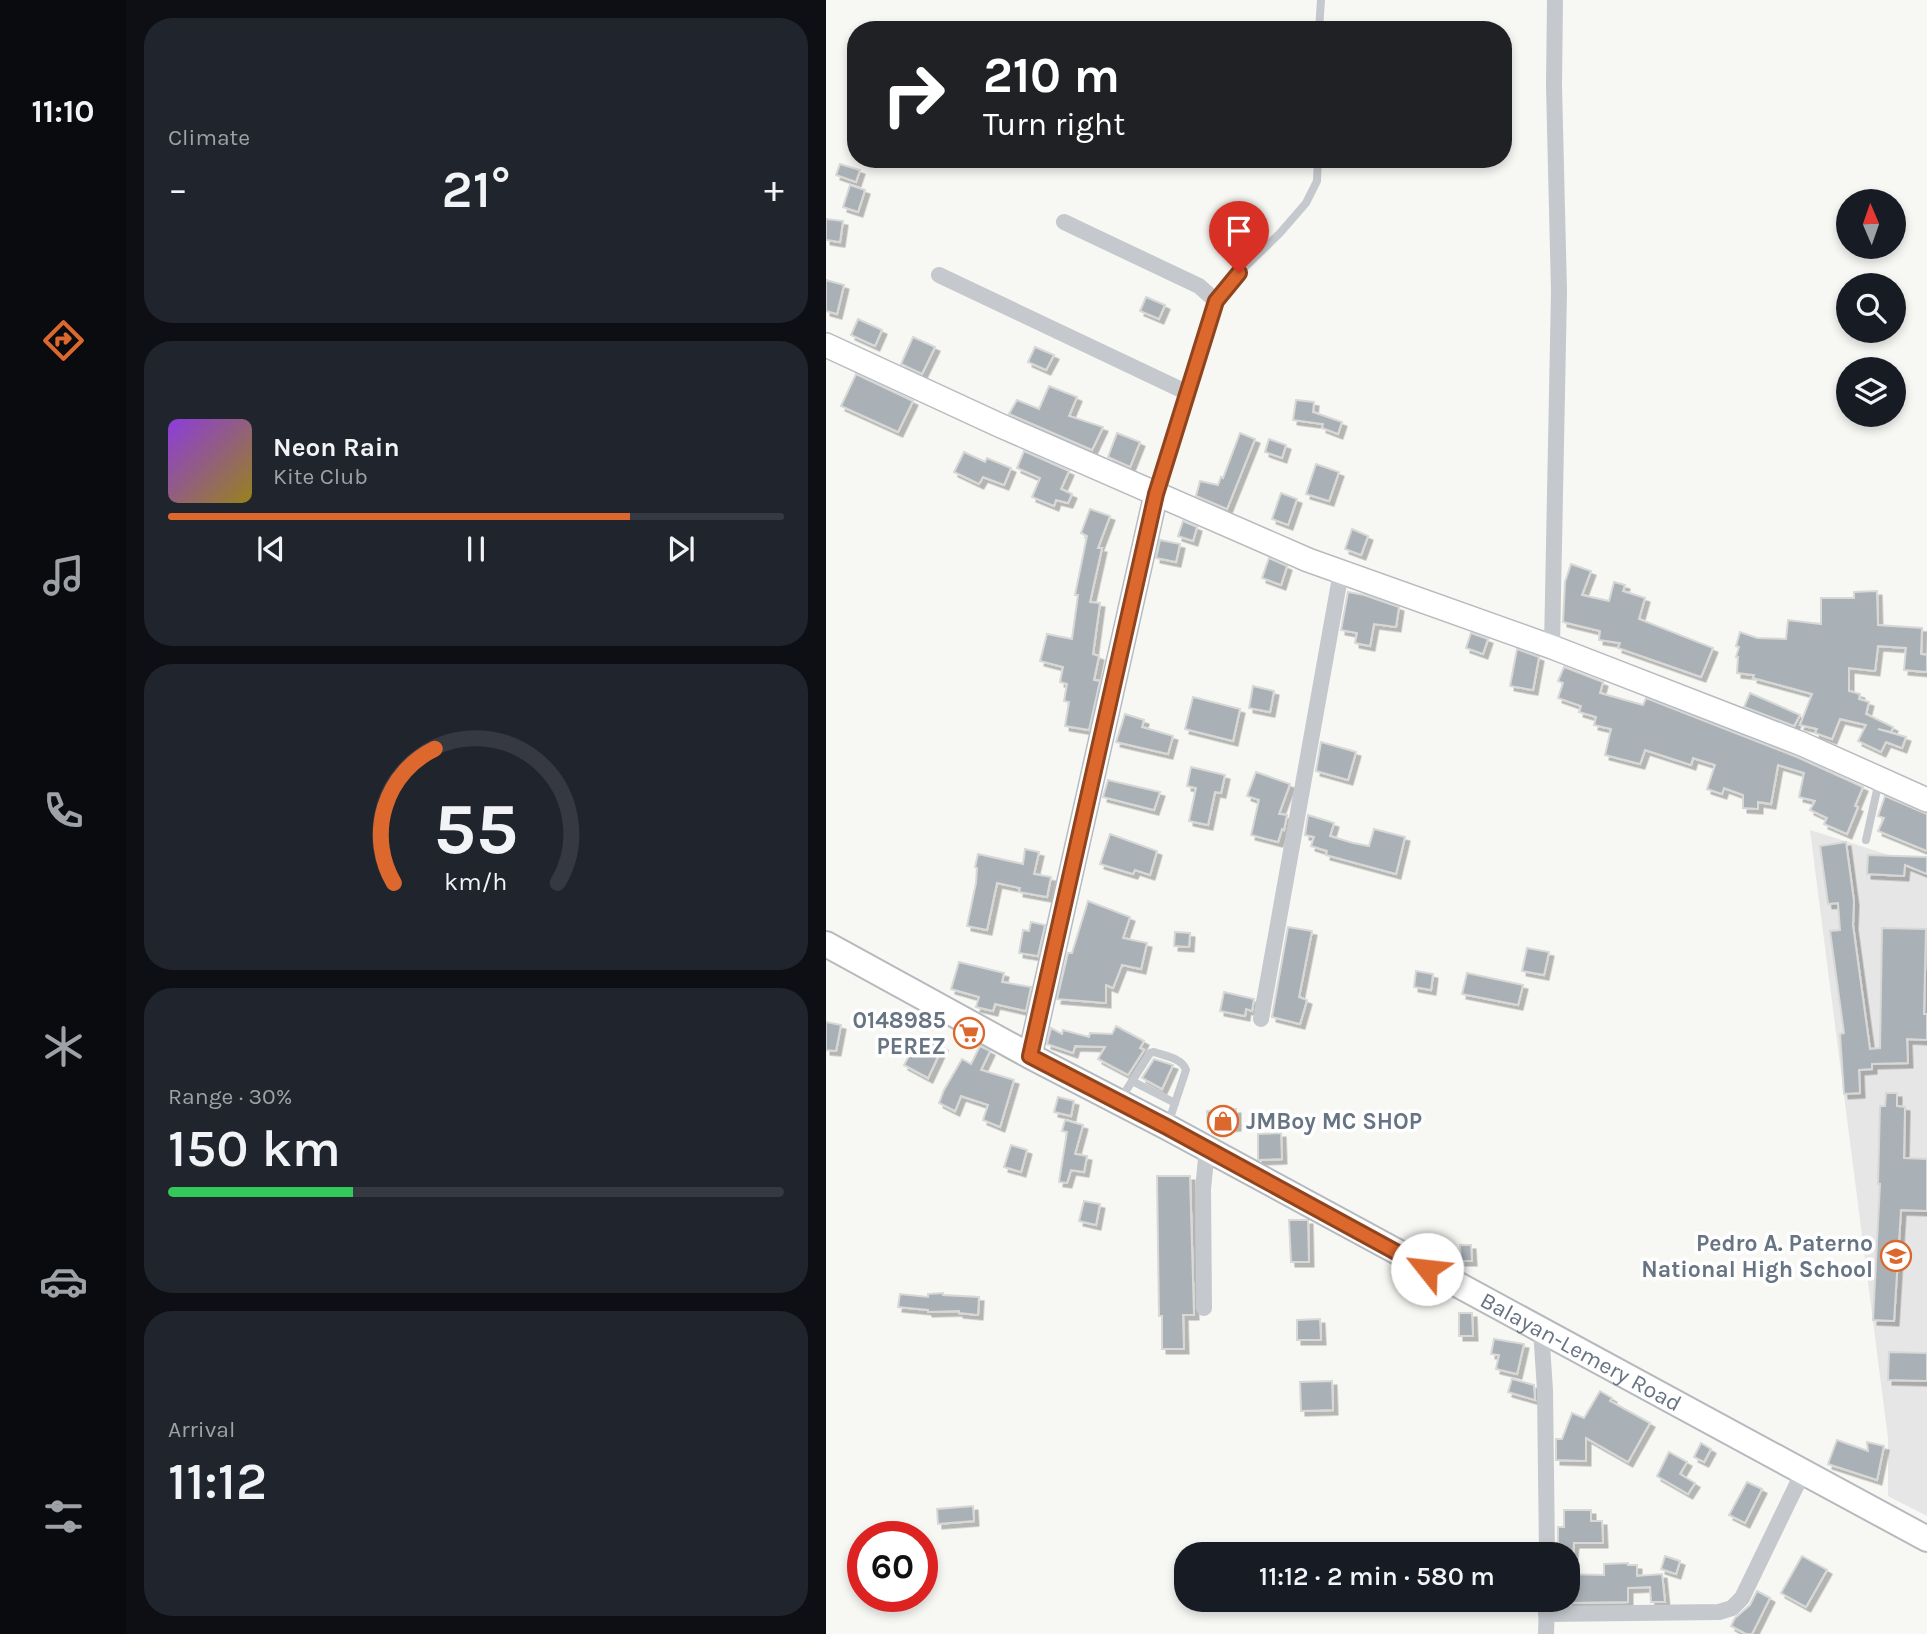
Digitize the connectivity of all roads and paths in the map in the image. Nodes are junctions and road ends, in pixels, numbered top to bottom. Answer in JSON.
{"nodes":[{"id":1,"x":1321,"y":0,"type":"edge"},
{"id":2,"x":1555,"y":0,"type":"edge"},
{"id":3,"x":1320,"y":21,"type":"edge"},
{"id":4,"x":1318,"y":168,"type":"edge"},
{"id":5,"x":1064,"y":222,"type":"dead end"},
{"id":6,"x":939,"y":275,"type":"dead end"},
{"id":7,"x":1216,"y":301,"type":"junction"},
{"id":8,"x":826,"y":345,"type":"edge"},
{"id":9,"x":1188,"y":393,"type":"junction"},
{"id":10,"x":1156,"y":494,"type":"junction"},
{"id":11,"x":1341,"y":572,"type":"junction"},
{"id":12,"x":1552,"y":647,"type":"junction"},
{"id":13,"x":1879,"y":778,"type":"junction"},
{"id":14,"x":1927,"y":800,"type":"edge"},
{"id":15,"x":1866,"y":840,"type":"dead end"},
{"id":16,"x":831,"y":947,"type":"edge"},
{"id":17,"x":1261,"y":1019,"type":"dead end"},
{"id":18,"x":1030,"y":1056,"type":"junction"},
{"id":19,"x":1132,"y":1081,"type":"junction"},
{"id":20,"x":1118,"y":1102,"type":"junction"},
{"id":21,"x":1175,"y":1103,"type":"junction"},
{"id":22,"x":1167,"y":1127,"type":"junction"},
{"id":23,"x":1207,"y":1149,"type":"junction"},
{"id":24,"x":1204,"y":1308,"type":"dead end"},
{"id":25,"x":1541,"y":1330,"type":"junction"},
{"id":26,"x":1803,"y":1472,"type":"junction"},
{"id":27,"x":1927,"y":1539,"type":"edge"},
{"id":28,"x":1547,"y":1542,"type":"edge"},
{"id":29,"x":1580,"y":1608,"type":"edge"},
{"id":30,"x":1546,"y":1612,"type":"edge"},
{"id":31,"x":1546,"y":1634,"type":"edge"}],
"edges":[{"from":1,"to":3,"type":"lane"},
{"from":2,"to":12,"type":"street"},
{"from":4,"to":7,"type":"lane"},
{"from":5,"to":7,"type":"street"},
{"from":6,"to":9,"type":"street"},
{"from":7,"to":9,"type":"street"},
{"from":8,"to":10,"type":"street"},
{"from":9,"to":10,"type":"street"},
{"from":10,"to":11,"type":"street"},
{"from":10,"to":18,"type":"street"},
{"from":11,"to":12,"type":"street"},
{"from":11,"to":17,"type":"street"},
{"from":12,"to":13,"type":"street"},
{"from":13,"to":14,"type":"street"},
{"from":13,"to":15,"type":"lane"},
{"from":16,"to":18,"type":"main road","name":"Balayan-Lemery Road"},
{"from":18,"to":20,"type":"main road","name":"Balayan-Lemery Road"},
{"from":19,"to":20,"type":"lane"},
{"from":19,"to":21,"type":"lane"},
{"from":19,"to":21,"type":"lane"},
{"from":20,"to":22,"type":"main road","name":"Balayan-Lemery Road"},
{"from":21,"to":22,"type":"lane"},
{"from":22,"to":23,"type":"main road","name":"Balayan-Lemery Road"},
{"from":23,"to":24,"type":"street"},
{"from":23,"to":25,"type":"main road","name":"Balayan-Lemery Road"},
{"from":25,"to":26,"type":"main road","name":"Balayan-Lemery Road"},
{"from":25,"to":28,"type":"street"},
{"from":26,"to":27,"type":"main road","name":"Balayan-Lemery Road"},
{"from":26,"to":29,"type":"street"},
{"from":30,"to":31,"type":"street"}]}
